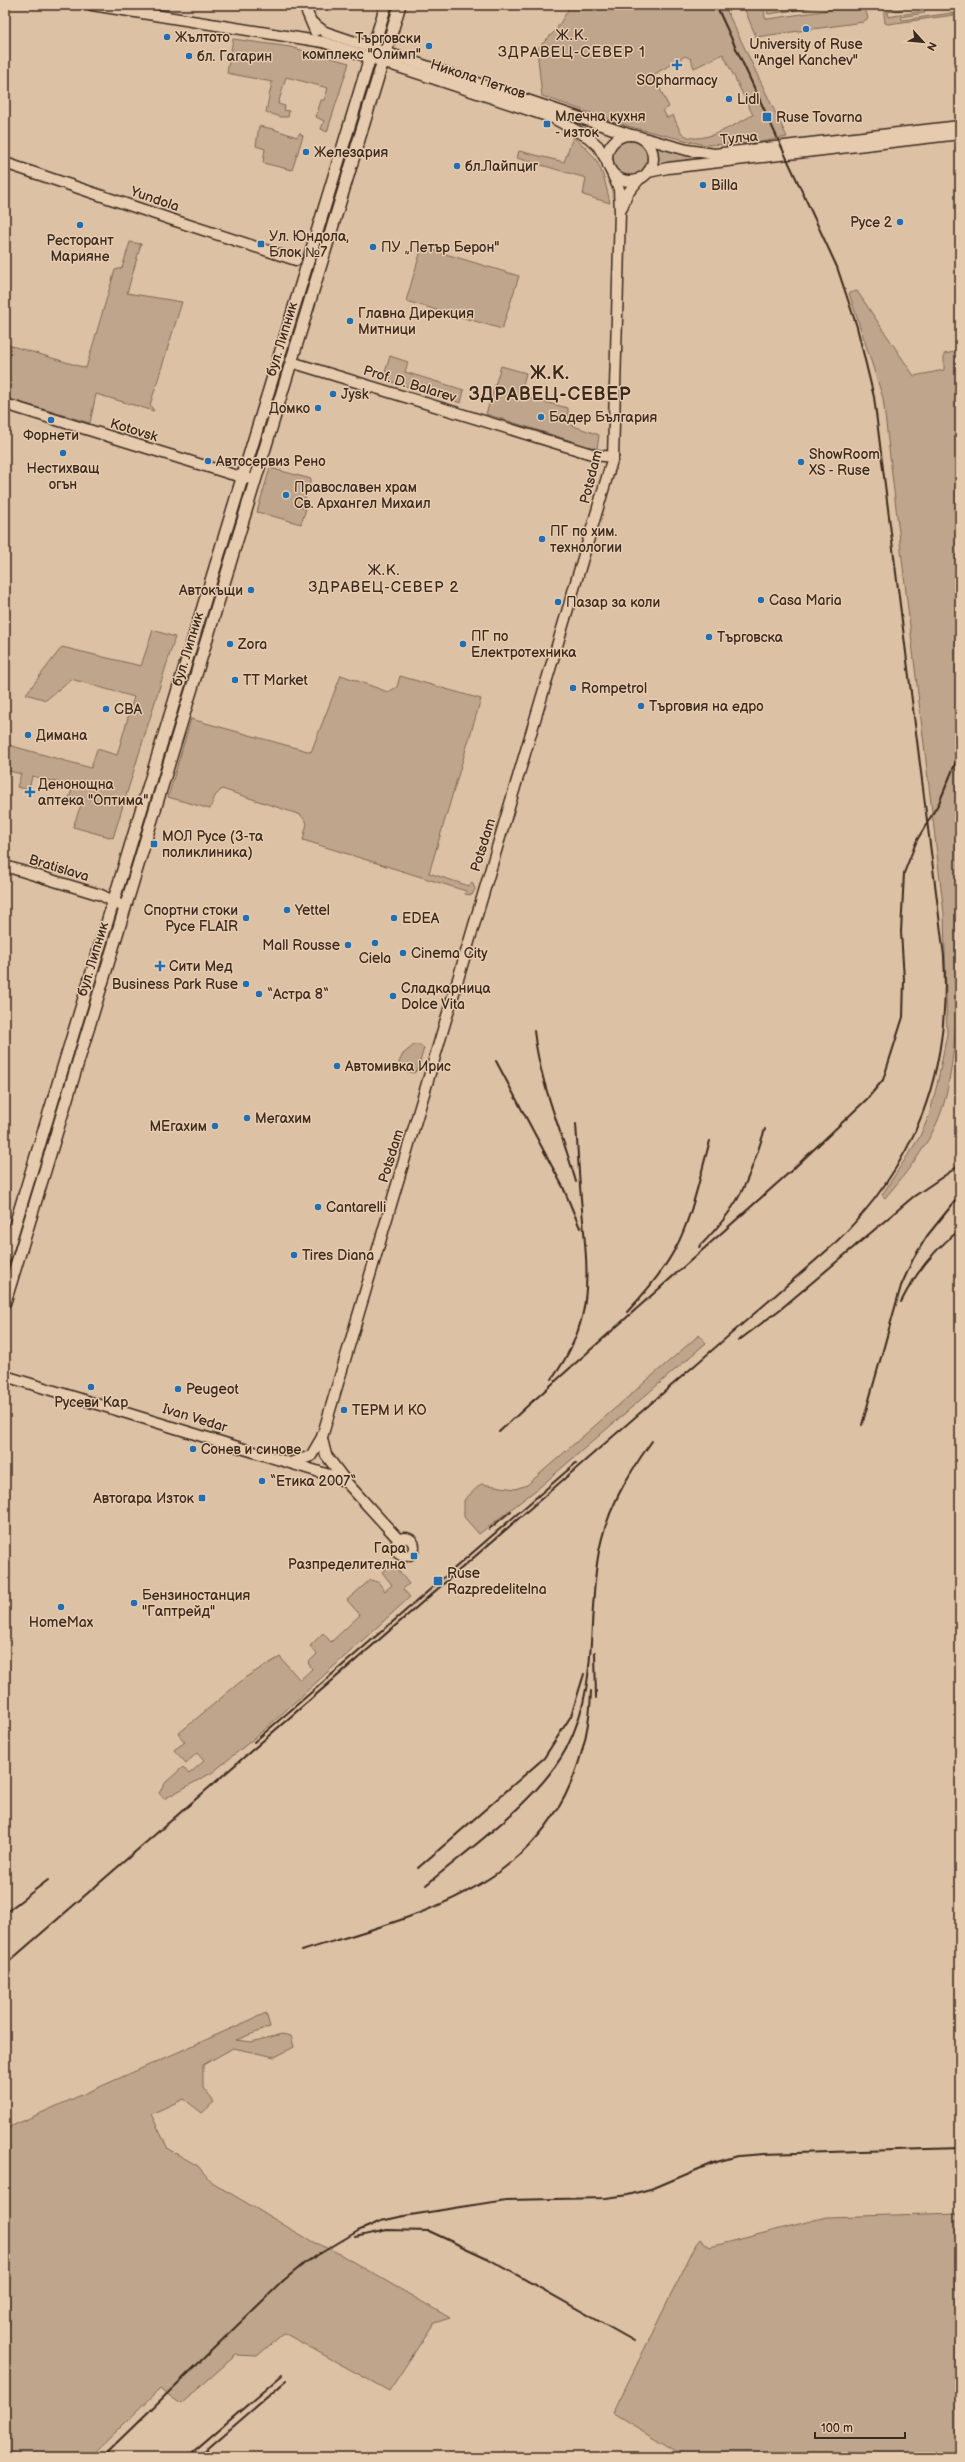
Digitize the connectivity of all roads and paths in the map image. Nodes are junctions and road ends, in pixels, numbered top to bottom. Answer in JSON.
{"nodes":[{"id":1,"x":92,"y":5,"type":"edge"},
{"id":2,"x":304,"y":5,"type":"edge"},
{"id":3,"x":386,"y":5,"type":"edge"},
{"id":4,"x":400,"y":5,"type":"edge"},
{"id":5,"x":314,"y":24,"type":"junction"},
{"id":6,"x":296,"y":39,"type":"junction"},
{"id":7,"x":323,"y":42,"type":"junction"},
{"id":8,"x":371,"y":53,"type":"junction"},
{"id":9,"x":384,"y":57,"type":"junction"},
{"id":10,"x":960,"y":126,"type":"edge"},
{"id":11,"x":960,"y":134,"type":"edge"},
{"id":12,"x":636,"y":136,"type":"junction"},
{"id":13,"x":5,"y":163,"type":"edge"},
{"id":14,"x":610,"y":167,"type":"junction"},
{"id":15,"x":644,"y":175,"type":"junction"},
{"id":16,"x":620,"y":212,"type":"junction"},
{"id":17,"x":309,"y":255,"type":"junction"},
{"id":18,"x":296,"y":260,"type":"junction"},
{"id":19,"x":305,"y":271,"type":"junction"},
{"id":20,"x":291,"y":362,"type":"junction"},
{"id":21,"x":5,"y":404,"type":"edge"},
{"id":22,"x":613,"y":457,"type":"junction"},
{"id":23,"x":243,"y":478,"type":"junction"},
{"id":24,"x":255,"y":480,"type":"junction"},
{"id":25,"x":5,"y":866,"type":"edge"},
{"id":26,"x":120,"y":901,"type":"junction"},
{"id":27,"x":5,"y":1258,"type":"edge"},
{"id":28,"x":5,"y":1302,"type":"edge"},
{"id":29,"x":5,"y":1376,"type":"edge"},
{"id":30,"x":322,"y":1436,"type":"junction"},
{"id":31,"x":293,"y":1462,"type":"junction"},
{"id":32,"x":347,"y":1483,"type":"junction"},
{"id":33,"x":399,"y":1540,"type":"dead end"}],
"edges":[{"from":1,"to":6,"type":"street","name":"Никола Петков"},
{"from":2,"to":5,"type":"street"},
{"from":3,"to":8,"type":"main road","name":"бул. Липник"},
{"from":4,"to":9,"type":"main road","name":"бул. Липник"},
{"from":5,"to":6,"type":"street"},
{"from":5,"to":7,"type":"street"},
{"from":5,"to":8,"type":"street","name":"Никола Петков"},
{"from":6,"to":7,"type":"street","name":"Никола Петков"},
{"from":7,"to":8,"type":"street","name":"Никола Петков"},
{"from":8,"to":9,"type":"street","name":"Никола Петков"},
{"from":8,"to":17,"type":"main road","name":"бул. Липник"},
{"from":9,"to":12,"type":"street","name":"Никола Петков"},
{"from":9,"to":14,"type":"street","name":"Никола Петков"},
{"from":9,"to":20,"type":"main road","name":"бул. Липник"},
{"from":10,"to":12,"type":"street","name":"Тулча"},
{"from":11,"to":15,"type":"street","name":"Тулча"},
{"from":12,"to":14,"type":"street"},
{"from":12,"to":15,"type":"street"},
{"from":13,"to":18,"type":"street","name":"Yundola"},
{"from":14,"to":15,"type":"street"},
{"from":14,"to":16,"type":"street","name":"Potsdam"},
{"from":15,"to":16,"type":"street","name":"Potsdam"},
{"from":16,"to":22,"type":"street","name":"Potsdam"},
{"from":17,"to":18,"type":"street"},
{"from":17,"to":19,"type":"main road","name":"бул. Липник"},
{"from":18,"to":19,"type":"street"},
{"from":19,"to":23,"type":"main road","name":"бул. Липник"},
{"from":20,"to":22,"type":"street","name":"Prof. D. Balarev"},
{"from":20,"to":24,"type":"main road","name":"бул. Липник"},
{"from":21,"to":23,"type":"street","name":"Kotovsk"},
{"from":22,"to":30,"type":"street","name":"Potsdam"},
{"from":23,"to":24,"type":"street","name":"Kotovsk"},
{"from":23,"to":26,"type":"main road","name":"бул. Липник"},
{"from":24,"to":26,"type":"main road","name":"бул. Липник"},
{"from":25,"to":26,"type":"street","name":"Bratislava"},
{"from":26,"to":27,"type":"main road","name":"бул. Липник"},
{"from":26,"to":28,"type":"main road","name":"бул. Липник"},
{"from":29,"to":31,"type":"street","name":"Ivan Vedar"},
{"from":30,"to":31,"type":"street","name":"Potsdam"},
{"from":30,"to":32,"type":"street"},
{"from":31,"to":32,"type":"street","name":"Ivan Vedar"},
{"from":32,"to":33,"type":"street","name":"Ivan Vedar"}]}
